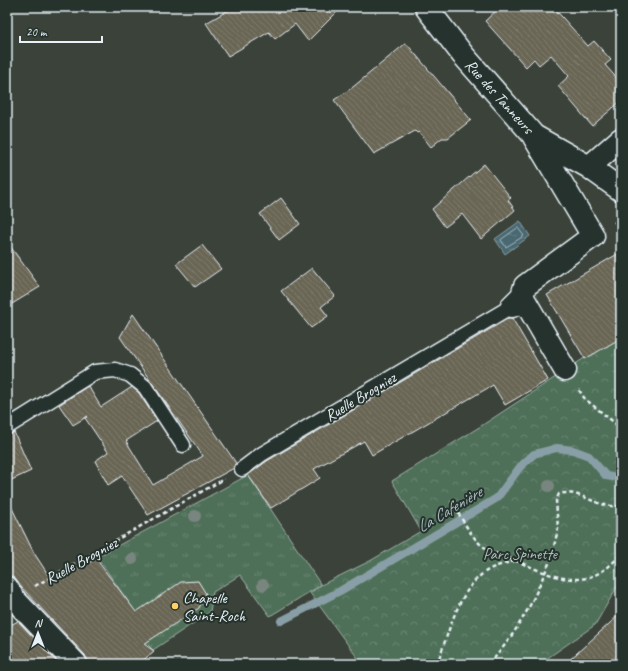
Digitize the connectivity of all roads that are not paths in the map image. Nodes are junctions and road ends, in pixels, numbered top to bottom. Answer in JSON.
{"nodes":[{"id":1,"x":426,"y":7,"type":"edge"},
{"id":2,"x":534,"y":136,"type":"junction"},
{"id":3,"x":621,"y":139,"type":"edge"},
{"id":4,"x":589,"y":167,"type":"junction"},
{"id":5,"x":621,"y":190,"type":"edge"},
{"id":6,"x":517,"y":301,"type":"junction"},
{"id":7,"x":566,"y":370,"type":"road end"},
{"id":8,"x":7,"y":427,"type":"edge"},
{"id":9,"x":183,"y":445,"type":"dead end"},
{"id":10,"x":242,"y":469,"type":"road end"},
{"id":11,"x":10,"y":593,"type":"edge"},
{"id":12,"x":76,"y":664,"type":"edge"}],
"edges":[{"from":1,"to":2,"type":"street","name":"Rue des Tanneurs"},
{"from":2,"to":4,"type":"street","name":"Rue des Tanneurs"},
{"from":2,"to":6,"type":"street","name":"Ruelle Brogniez"},
{"from":3,"to":4,"type":"street"},
{"from":4,"to":5,"type":"street","name":"Rue des Tanneurs"},
{"from":6,"to":7,"type":"street"},
{"from":6,"to":10,"type":"lane","name":"Ruelle Brogniez"},
{"from":8,"to":9,"type":"lane"},
{"from":11,"to":12,"type":"street"}]}
